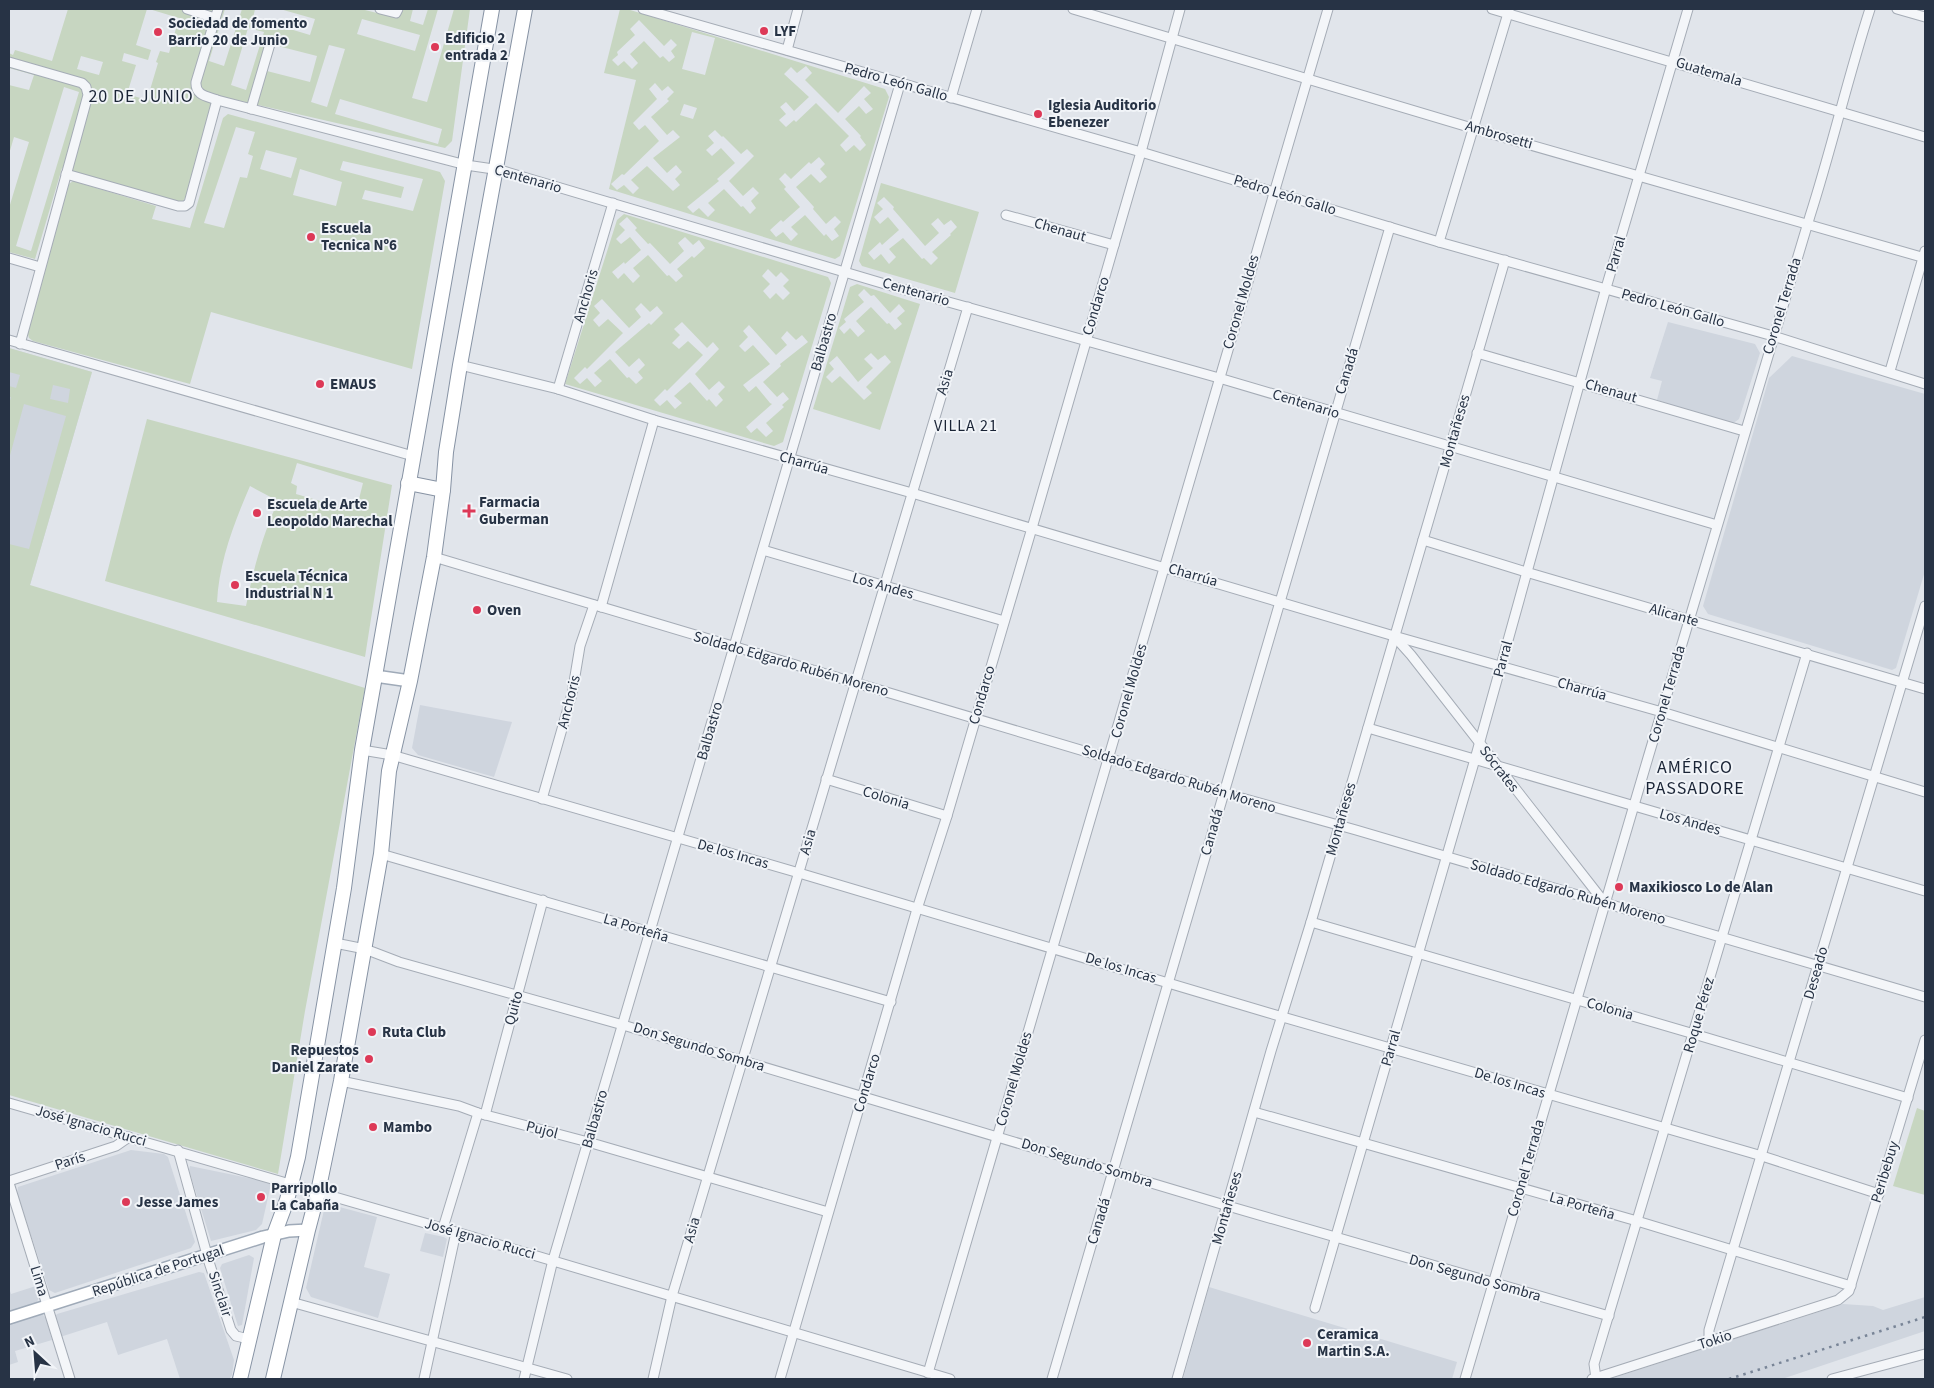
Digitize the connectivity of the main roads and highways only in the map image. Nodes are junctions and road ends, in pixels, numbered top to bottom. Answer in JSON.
{"nodes":[{"id":1,"x":492,"y":9,"type":"edge"},
{"id":2,"x":525,"y":9,"type":"edge"},
{"id":3,"x":408,"y":483,"type":"junction"},
{"id":4,"x":443,"y":490,"type":"junction"},
{"id":5,"x":374,"y":676,"type":"junction"},
{"id":6,"x":410,"y":681,"type":"junction"},
{"id":7,"x":308,"y":1230,"type":"junction"},
{"id":8,"x":274,"y":1235,"type":"junction"},
{"id":9,"x":9,"y":1318,"type":"edge"},
{"id":10,"x":240,"y":1379,"type":"edge"},
{"id":11,"x":273,"y":1379,"type":"edge"}],
"edges":[{"from":1,"to":3,"type":"highway"},
{"from":2,"to":4,"type":"highway"},
{"from":3,"to":4,"type":"highway"},
{"from":3,"to":5,"type":"highway"},
{"from":4,"to":6,"type":"highway"},
{"from":5,"to":6,"type":"main road"},
{"from":5,"to":8,"type":"highway"},
{"from":6,"to":7,"type":"highway"},
{"from":7,"to":8,"type":"main road","name":"República de Portugal"},
{"from":7,"to":11,"type":"highway"},
{"from":8,"to":9,"type":"main road","name":"República de Portugal"},
{"from":8,"to":10,"type":"highway"}]}
